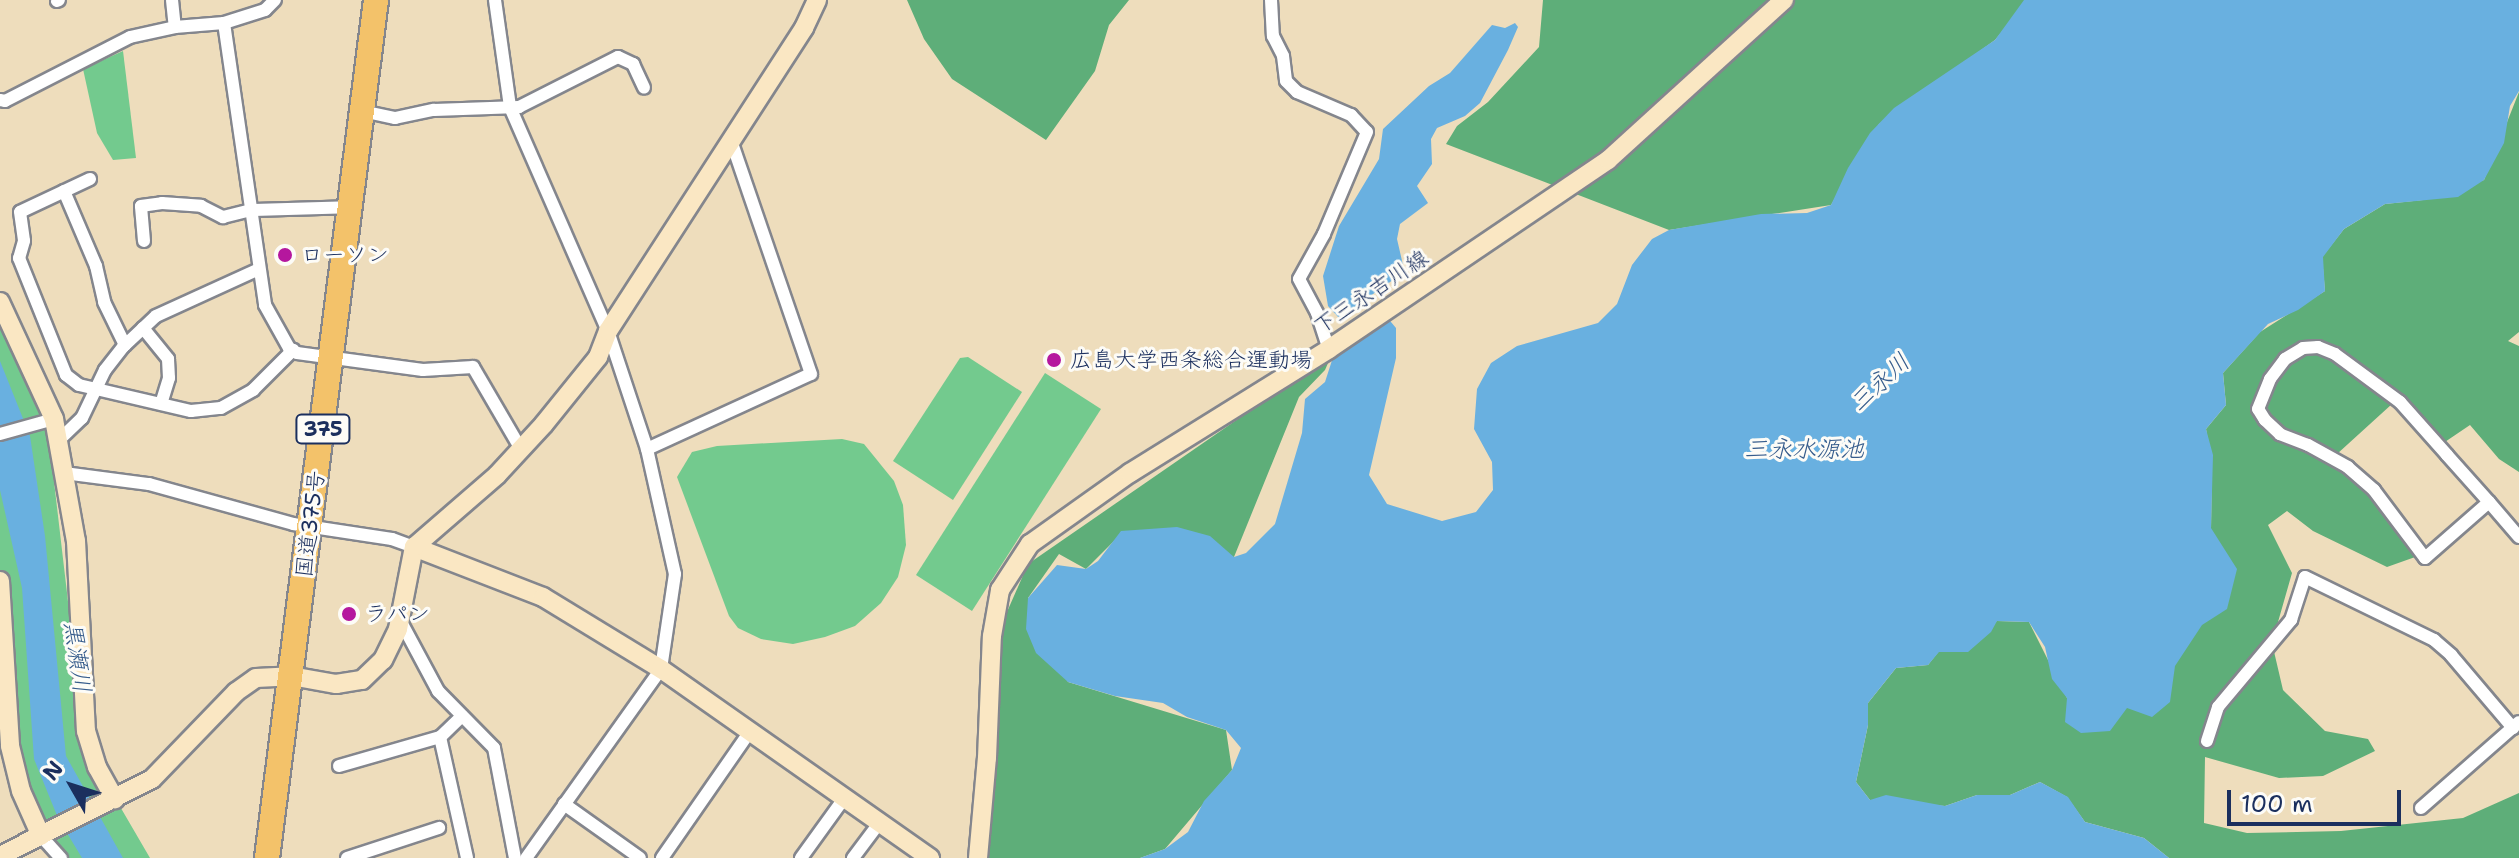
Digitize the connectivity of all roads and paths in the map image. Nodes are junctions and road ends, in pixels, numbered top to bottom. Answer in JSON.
{"nodes":[{"id":1,"x":172,"y":0,"type":"edge"},
{"id":2,"x":275,"y":0,"type":"edge"},
{"id":3,"x":376,"y":0,"type":"edge"},
{"id":4,"x":495,"y":0,"type":"edge"},
{"id":5,"x":817,"y":0,"type":"edge"},
{"id":6,"x":1271,"y":0,"type":"edge"},
{"id":7,"x":1784,"y":0,"type":"edge"},
{"id":8,"x":224,"y":23,"type":"junction"},
{"id":9,"x":175,"y":27,"type":"junction"},
{"id":10,"x":644,"y":88,"type":"dead end"},
{"id":11,"x":0,"y":100,"type":"edge"},
{"id":12,"x":510,"y":107,"type":"junction"},
{"id":13,"x":362,"y":111,"type":"junction"},
{"id":14,"x":731,"y":140,"type":"junction"},
{"id":15,"x":90,"y":179,"type":"dead end"},
{"id":16,"x":64,"y":191,"type":"junction"},
{"id":17,"x":351,"y":207,"type":"junction"},
{"id":18,"x":251,"y":210,"type":"junction"},
{"id":19,"x":144,"y":241,"type":"dead end"},
{"id":20,"x":259,"y":269,"type":"junction"},
{"id":21,"x":0,"y":302,"type":"edge"},
{"id":22,"x":143,"y":328,"type":"junction"},
{"id":23,"x":608,"y":331,"type":"junction"},
{"id":24,"x":125,"y":345,"type":"junction"},
{"id":25,"x":1329,"y":349,"type":"junction"},
{"id":26,"x":293,"y":350,"type":"junction"},
{"id":27,"x":332,"y":357,"type":"junction"},
{"id":28,"x":98,"y":389,"type":"junction"},
{"id":29,"x":161,"y":404,"type":"junction"},
{"id":30,"x":50,"y":420,"type":"junction"},
{"id":31,"x":0,"y":434,"type":"edge"},
{"id":32,"x":58,"y":441,"type":"junction"},
{"id":33,"x":521,"y":449,"type":"junction"},
{"id":34,"x":647,"y":449,"type":"junction"},
{"id":35,"x":64,"y":473,"type":"junction"},
{"id":36,"x":2489,"y":502,"type":"junction"},
{"id":37,"x":309,"y":528,"type":"junction"},
{"id":38,"x":2519,"y":537,"type":"edge"},
{"id":39,"x":414,"y":547,"type":"junction"},
{"id":40,"x":0,"y":581,"type":"edge"},
{"id":41,"x":400,"y":620,"type":"junction"},
{"id":42,"x":661,"y":669,"type":"junction"},
{"id":43,"x":291,"y":676,"type":"junction"},
{"id":44,"x":3,"y":680,"type":"edge"},
{"id":45,"x":462,"y":716,"type":"junction"},
{"id":46,"x":2516,"y":725,"type":"edge"},
{"id":47,"x":751,"y":730,"type":"junction"},
{"id":48,"x":440,"y":737,"type":"junction"},
{"id":49,"x":2207,"y":741,"type":"dead end"},
{"id":50,"x":339,"y":766,"type":"dead end"},
{"id":51,"x":845,"y":797,"type":"junction"},
{"id":52,"x":115,"y":799,"type":"junction"},
{"id":53,"x":564,"y":804,"type":"junction"},
{"id":54,"x":2421,"y":808,"type":"dead end"},
{"id":55,"x":880,"y":822,"type":"junction"},
{"id":56,"x":439,"y":828,"type":"dead end"},
{"id":57,"x":41,"y":836,"type":"junction"},
{"id":58,"x":919,"y":855,"type":"edge"},
{"id":59,"x":0,"y":856,"type":"edge"},
{"id":60,"x":532,"y":856,"type":"edge"},
{"id":61,"x":61,"y":858,"type":"edge"},
{"id":62,"x":267,"y":858,"type":"edge"},
{"id":63,"x":347,"y":858,"type":"edge"},
{"id":64,"x":467,"y":858,"type":"edge"},
{"id":65,"x":515,"y":858,"type":"edge"},
{"id":66,"x":640,"y":858,"type":"edge"},
{"id":67,"x":662,"y":858,"type":"edge"},
{"id":68,"x":801,"y":858,"type":"edge"},
{"id":69,"x":853,"y":858,"type":"edge"},
{"id":70,"x":978,"y":858,"type":"edge"}],
"edges":[{"from":1,"to":9,"type":"street"},
{"from":2,"to":8,"type":"street"},
{"from":3,"to":13,"type":"highway","name":"国道375号","number":"375"},
{"from":4,"to":12,"type":"street"},
{"from":5,"to":14,"type":"street"},
{"from":6,"to":25,"type":"street"},
{"from":7,"to":25,"type":"street","name":"下三永吉川線"},
{"from":8,"to":9,"type":"street"},
{"from":8,"to":18,"type":"street"},
{"from":9,"to":11,"type":"street"},
{"from":10,"to":12,"type":"street"},
{"from":12,"to":13,"type":"street"},
{"from":12,"to":23,"type":"street"},
{"from":13,"to":17,"type":"highway","name":"国道375号","number":"375"},
{"from":14,"to":23,"type":"street"},
{"from":14,"to":34,"type":"street"},
{"from":15,"to":16,"type":"street"},
{"from":16,"to":24,"type":"street"},
{"from":16,"to":28,"type":"street"},
{"from":17,"to":18,"type":"street"},
{"from":17,"to":27,"type":"highway","name":"国道375号","number":"375"},
{"from":18,"to":19,"type":"street"},
{"from":18,"to":20,"type":"street"},
{"from":20,"to":22,"type":"street"},
{"from":20,"to":26,"type":"street"},
{"from":21,"to":30,"type":"street"},
{"from":22,"to":24,"type":"street"},
{"from":22,"to":29,"type":"street"},
{"from":23,"to":33,"type":"street"},
{"from":23,"to":34,"type":"street"},
{"from":24,"to":28,"type":"street"},
{"from":25,"to":70,"type":"street","name":"下三永吉川線"},
{"from":26,"to":27,"type":"street"},
{"from":26,"to":29,"type":"street"},
{"from":27,"to":33,"type":"street"},
{"from":27,"to":37,"type":"highway","name":"国道375号","number":"375"},
{"from":28,"to":29,"type":"street"},
{"from":28,"to":32,"type":"street"},
{"from":30,"to":31,"type":"street"},
{"from":30,"to":32,"type":"street"},
{"from":32,"to":35,"type":"street"},
{"from":33,"to":39,"type":"street"},
{"from":34,"to":42,"type":"street"},
{"from":35,"to":37,"type":"street"},
{"from":35,"to":52,"type":"street"},
{"from":36,"to":36,"type":"street"},
{"from":36,"to":38,"type":"street"},
{"from":37,"to":39,"type":"street"},
{"from":37,"to":43,"type":"highway","name":"国道375号","number":"375"},
{"from":39,"to":41,"type":"street"},
{"from":39,"to":42,"type":"street"},
{"from":40,"to":44,"type":"street"},
{"from":41,"to":43,"type":"street"},
{"from":41,"to":45,"type":"street"},
{"from":42,"to":47,"type":"street"},
{"from":42,"to":53,"type":"street"},
{"from":43,"to":52,"type":"street"},
{"from":43,"to":62,"type":"highway","name":"国道375号","number":"375"},
{"from":44,"to":57,"type":"street"},
{"from":45,"to":48,"type":"street"},
{"from":45,"to":65,"type":"street"},
{"from":46,"to":49,"type":"street"},
{"from":46,"to":54,"type":"street"},
{"from":47,"to":51,"type":"street"},
{"from":47,"to":67,"type":"street"},
{"from":48,"to":50,"type":"street"},
{"from":48,"to":64,"type":"street"},
{"from":51,"to":55,"type":"street"},
{"from":51,"to":68,"type":"street"},
{"from":52,"to":57,"type":"street"},
{"from":53,"to":60,"type":"street"},
{"from":53,"to":66,"type":"street"},
{"from":55,"to":58,"type":"street"},
{"from":55,"to":69,"type":"street"},
{"from":56,"to":63,"type":"street"},
{"from":57,"to":59,"type":"street"},
{"from":57,"to":61,"type":"street"}]}
